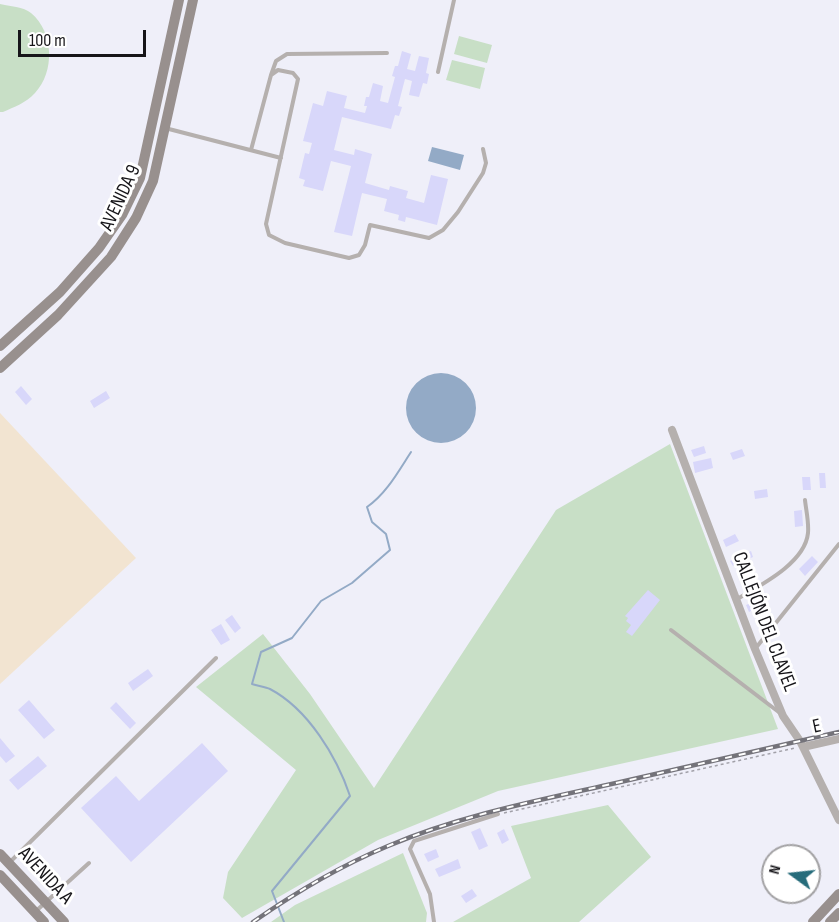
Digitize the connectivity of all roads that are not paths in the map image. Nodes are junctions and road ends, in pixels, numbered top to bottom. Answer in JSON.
{"nodes":[{"id":1,"x":179,"y":0,"type":"edge"},
{"id":2,"x":193,"y":0,"type":"edge"},
{"id":3,"x":454,"y":0,"type":"edge"},
{"id":4,"x":387,"y":52,"type":"dead end"},
{"id":5,"x":438,"y":72,"type":"dead end"},
{"id":6,"x":271,"y":75,"type":"junction"},
{"id":7,"x":151,"y":126,"type":"junction"},
{"id":8,"x":164,"y":128,"type":"junction"},
{"id":9,"x":483,"y":149,"type":"dead end"},
{"id":10,"x":251,"y":150,"type":"junction"},
{"id":11,"x":280,"y":158,"type":"junction"},
{"id":12,"x":0,"y":345,"type":"edge"},
{"id":13,"x":0,"y":368,"type":"edge"},
{"id":14,"x":672,"y":430,"type":"dead end"},
{"id":15,"x":805,"y":500,"type":"dead end"},
{"id":16,"x":839,"y":544,"type":"edge"},
{"id":17,"x":737,"y":600,"type":"junction"},
{"id":18,"x":671,"y":630,"type":"dead end"},
{"id":19,"x":755,"y":649,"type":"junction"},
{"id":20,"x":216,"y":658,"type":"dead end"},
{"id":21,"x":783,"y":716,"type":"junction"},
{"id":22,"x":839,"y":739,"type":"edge"},
{"id":23,"x":803,"y":747,"type":"junction"},
{"id":24,"x":498,"y":814,"type":"road end"},
{"id":25,"x":839,"y":820,"type":"edge"},
{"id":26,"x":0,"y":854,"type":"edge"},
{"id":27,"x":9,"y":863,"type":"junction"},
{"id":28,"x":89,"y":863,"type":"dead end"},
{"id":29,"x":0,"y":875,"type":"edge"},
{"id":30,"x":839,"y":894,"type":"edge"},
{"id":31,"x":45,"y":902,"type":"junction"},
{"id":32,"x":35,"y":912,"type":"junction"},
{"id":33,"x":839,"y":914,"type":"edge"},
{"id":34,"x":44,"y":922,"type":"edge"},
{"id":35,"x":64,"y":922,"type":"edge"},
{"id":36,"x":434,"y":922,"type":"edge"},
{"id":37,"x":813,"y":922,"type":"edge"},
{"id":38,"x":830,"y":922,"type":"edge"}],
"edges":[{"from":1,"to":7,"type":"street","name":"AVENIDA 9"},
{"from":2,"to":8,"type":"street","name":"AVENIDA 9"},
{"from":3,"to":5,"type":"lane"},
{"from":4,"to":6,"type":"lane"},
{"from":6,"to":10,"type":"lane"},
{"from":6,"to":11,"type":"lane"},
{"from":7,"to":8,"type":"street"},
{"from":7,"to":12,"type":"street","name":"AVENIDA 9"},
{"from":8,"to":10,"type":"lane"},
{"from":8,"to":13,"type":"street","name":"AVENIDA 9"},
{"from":9,"to":11,"type":"lane"},
{"from":10,"to":11,"type":"lane"},
{"from":14,"to":17,"type":"street","name":"CALLEJÓN DEL CLAVEL"},
{"from":15,"to":17,"type":"lane"},
{"from":16,"to":19,"type":"lane"},
{"from":17,"to":19,"type":"street","name":"CALLEJÓN DEL CLAVEL"},
{"from":18,"to":21,"type":"lane"},
{"from":19,"to":21,"type":"street","name":"CALLEJÓN DEL CLAVEL"},
{"from":20,"to":27,"type":"lane"},
{"from":21,"to":23,"type":"street","name":"CALLEJÓN DEL CLAVEL"},
{"from":22,"to":23,"type":"street","name":"E"},
{"from":23,"to":25,"type":"street","name":"CALLEJÓN DEL CLAVEL"},
{"from":24,"to":36,"type":"lane"},
{"from":26,"to":27,"type":"street","name":"AVENIDA A"},
{"from":27,"to":31,"type":"street","name":"AVENIDA A"},
{"from":28,"to":31,"type":"lane"},
{"from":29,"to":32,"type":"street","name":"AVENIDA A"},
{"from":30,"to":37,"type":"street"},
{"from":31,"to":32,"type":"lane"},
{"from":31,"to":35,"type":"street","name":"AVENIDA A"},
{"from":32,"to":34,"type":"street","name":"AVENIDA A"},
{"from":33,"to":38,"type":"street"}]}
